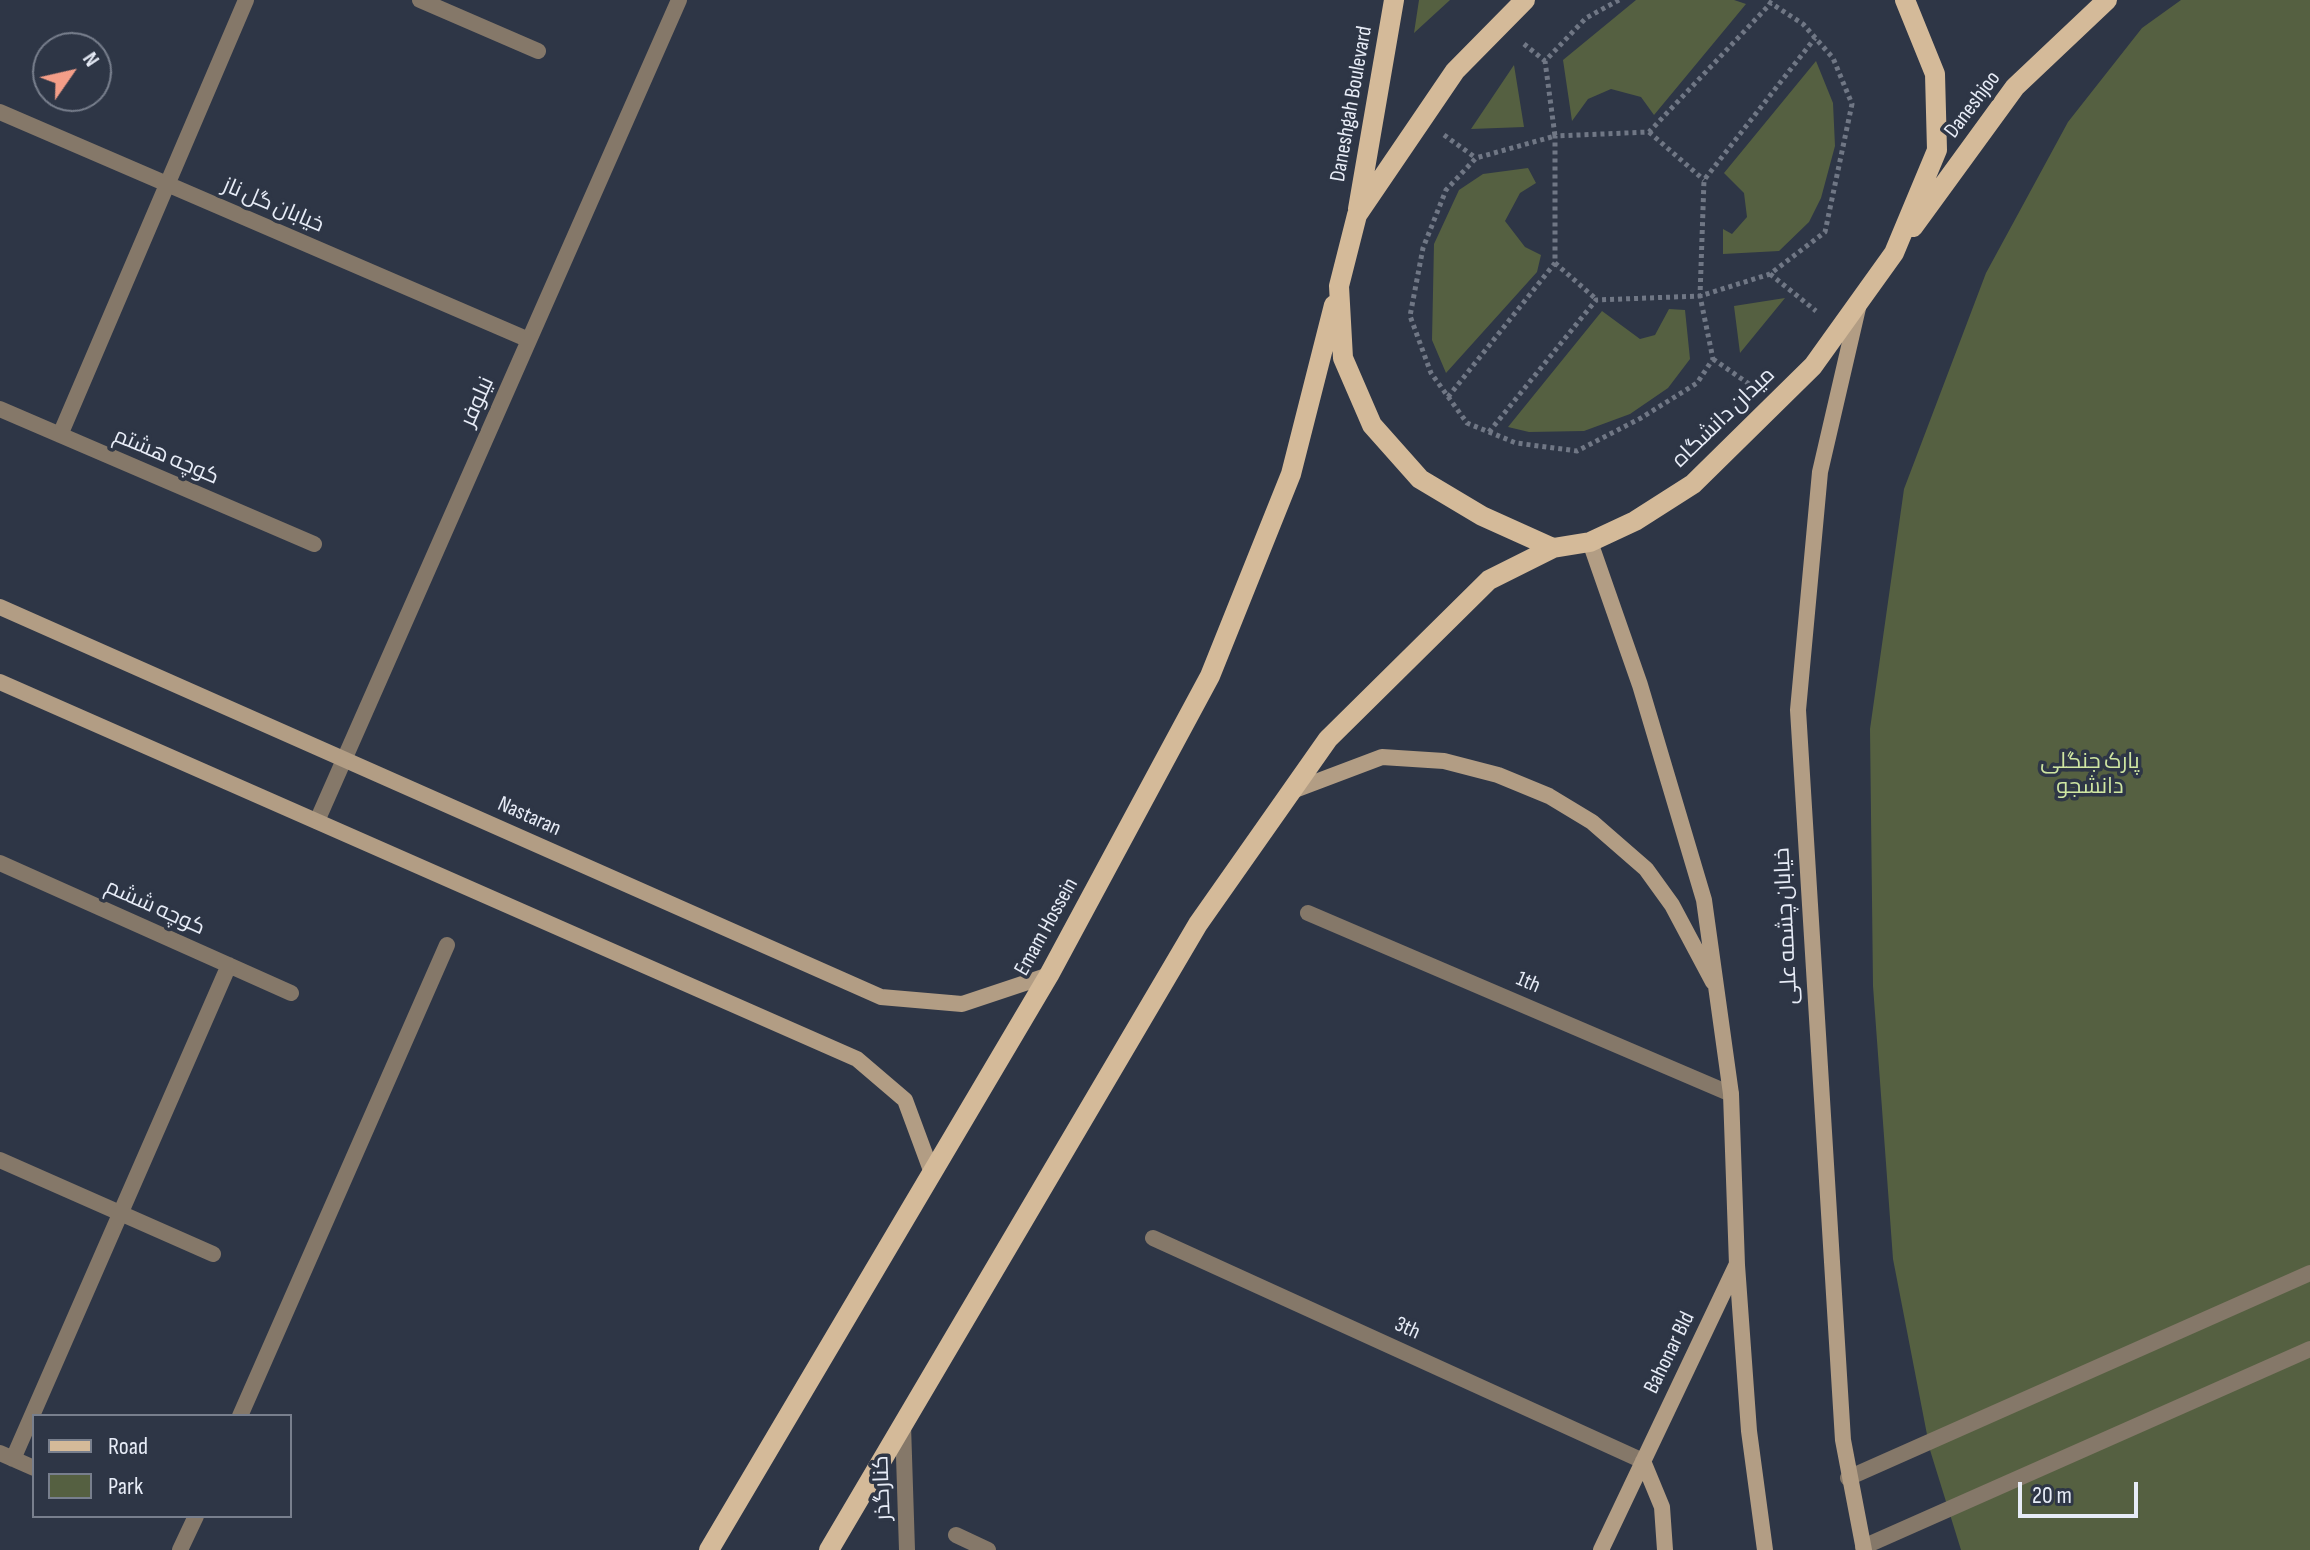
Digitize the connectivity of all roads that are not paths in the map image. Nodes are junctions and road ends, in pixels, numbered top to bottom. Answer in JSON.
{"nodes":[{"id":1,"x":246,"y":0,"type":"edge"},
{"id":2,"x":420,"y":0,"type":"edge"},
{"id":3,"x":679,"y":0,"type":"edge"},
{"id":4,"x":1394,"y":0,"type":"edge"},
{"id":5,"x":1525,"y":0,"type":"edge"},
{"id":6,"x":1905,"y":0,"type":"edge"},
{"id":7,"x":2107,"y":0,"type":"edge"},
{"id":8,"x":538,"y":51,"type":"dead end"},
{"id":9,"x":0,"y":112,"type":"edge"},
{"id":10,"x":167,"y":184,"type":"junction"},
{"id":11,"x":1357,"y":215,"type":"junction"},
{"id":12,"x":1894,"y":253,"type":"junction"},
{"id":13,"x":1339,"y":286,"type":"junction"},
{"id":14,"x":1859,"y":302,"type":"junction"},
{"id":15,"x":529,"y":340,"type":"junction"},
{"id":16,"x":0,"y":409,"type":"edge"},
{"id":17,"x":60,"y":435,"type":"junction"},
{"id":18,"x":1590,"y":542,"type":"junction"},
{"id":19,"x":314,"y":544,"type":"dead end"},
{"id":20,"x":1553,"y":548,"type":"junction"},
{"id":21,"x":0,"y":607,"type":"edge"},
{"id":22,"x":0,"y":682,"type":"edge"},
{"id":23,"x":344,"y":759,"type":"junction"},
{"id":24,"x":1292,"y":791,"type":"junction"},
{"id":25,"x":317,"y":821,"type":"junction"},
{"id":26,"x":0,"y":863,"type":"edge"},
{"id":27,"x":1308,"y":913,"type":"dead end"},
{"id":28,"x":447,"y":945,"type":"dead end"},
{"id":29,"x":229,"y":965,"type":"junction"},
{"id":30,"x":1049,"y":975,"type":"junction"},
{"id":31,"x":1718,"y":991,"type":"junction"},
{"id":32,"x":291,"y":993,"type":"dead end"},
{"id":33,"x":1731,"y":1094,"type":"junction"},
{"id":34,"x":0,"y":1160,"type":"edge"},
{"id":35,"x":932,"y":1173,"type":"junction"},
{"id":36,"x":120,"y":1213,"type":"junction"},
{"id":37,"x":1153,"y":1238,"type":"dead end"},
{"id":38,"x":213,"y":1254,"type":"dead end"},
{"id":39,"x":1737,"y":1265,"type":"junction"},
{"id":40,"x":2310,"y":1273,"type":"edge"},
{"id":41,"x":2310,"y":1349,"type":"edge"},
{"id":42,"x":241,"y":1414,"type":"edge"},
{"id":43,"x":903,"y":1425,"type":"junction"},
{"id":44,"x":6,"y":1456,"type":"edge"},
{"id":45,"x":1643,"y":1461,"type":"junction"},
{"id":46,"x":32,"y":1467,"type":"edge"},
{"id":47,"x":1848,"y":1478,"type":"junction"},
{"id":48,"x":195,"y":1518,"type":"edge"},
{"id":49,"x":956,"y":1535,"type":"dead end"},
{"id":50,"x":1863,"y":1548,"type":"edge"},
{"id":51,"x":180,"y":1550,"type":"edge"},
{"id":52,"x":709,"y":1550,"type":"edge"},
{"id":53,"x":829,"y":1550,"type":"edge"},
{"id":54,"x":907,"y":1550,"type":"edge"},
{"id":55,"x":988,"y":1550,"type":"edge"},
{"id":56,"x":1601,"y":1550,"type":"edge"},
{"id":57,"x":1665,"y":1550,"type":"edge"},
{"id":58,"x":1765,"y":1550,"type":"edge"}],
"edges":[{"from":1,"to":10,"type":"street"},
{"from":2,"to":8,"type":"street"},
{"from":3,"to":15,"type":"street","name":"نیلوفر"},
{"from":4,"to":11,"type":"main road","name":"Daneshgah Boulevard"},
{"from":5,"to":11,"type":"main road"},
{"from":6,"to":12,"type":"main road","name":"میدان دانشگاه"},
{"from":7,"to":12,"type":"main road","name":"Daneshjoo"},
{"from":9,"to":10,"type":"street","name":"خیابان گل ناز"},
{"from":10,"to":15,"type":"street","name":"خیابان گل ناز"},
{"from":10,"to":17,"type":"street"},
{"from":11,"to":13,"type":"main road"},
{"from":12,"to":14,"type":"main road","name":"میدان دانشگاه"},
{"from":13,"to":20,"type":"main road"},
{"from":13,"to":30,"type":"main road","name":"Emam Hossein"},
{"from":14,"to":18,"type":"main road","name":"میدان دانشگاه"},
{"from":14,"to":47,"type":"street","name":"خیابان چشمه علی"},
{"from":15,"to":23,"type":"street","name":"نیلوفر"},
{"from":16,"to":17,"type":"street","name":"کوچه هشتم"},
{"from":17,"to":19,"type":"street","name":"کوچه هشتم"},
{"from":18,"to":20,"type":"main road","name":"میدان دانشگاه"},
{"from":18,"to":31,"type":"street"},
{"from":20,"to":24,"type":"main road"},
{"from":21,"to":23,"type":"street","name":"Nastaran"},
{"from":22,"to":25,"type":"street"},
{"from":23,"to":25,"type":"street","name":"نیلوفر"},
{"from":23,"to":30,"type":"street","name":"Nastaran"},
{"from":24,"to":31,"type":"street"},
{"from":24,"to":43,"type":"main road"},
{"from":25,"to":35,"type":"street"},
{"from":26,"to":29,"type":"street","name":"کوچه ششم"},
{"from":27,"to":33,"type":"street","name":"1th"},
{"from":28,"to":42,"type":"street"},
{"from":29,"to":32,"type":"street","name":"کوچه ششم"},
{"from":29,"to":36,"type":"street"},
{"from":30,"to":35,"type":"main road","name":"Emam Hossein"},
{"from":31,"to":33,"type":"street"},
{"from":33,"to":39,"type":"street"},
{"from":34,"to":36,"type":"street"},
{"from":35,"to":52,"type":"main road","name":"Emam Hossein"},
{"from":36,"to":38,"type":"street"},
{"from":36,"to":44,"type":"street"},
{"from":37,"to":45,"type":"street","name":"3th"},
{"from":39,"to":45,"type":"street","name":"Bahonar Bld"},
{"from":39,"to":58,"type":"street"},
{"from":40,"to":47,"type":"street"},
{"from":41,"to":50,"type":"street"},
{"from":43,"to":53,"type":"main road"},
{"from":43,"to":54,"type":"street","name":"کنارگذر"},
{"from":44,"to":46,"type":"street"},
{"from":45,"to":56,"type":"street","name":"Bahonar Bld"},
{"from":45,"to":57,"type":"street"},
{"from":47,"to":50,"type":"street","name":"خیابان چشمه علی"},
{"from":48,"to":51,"type":"street"},
{"from":49,"to":55,"type":"street"}]}
